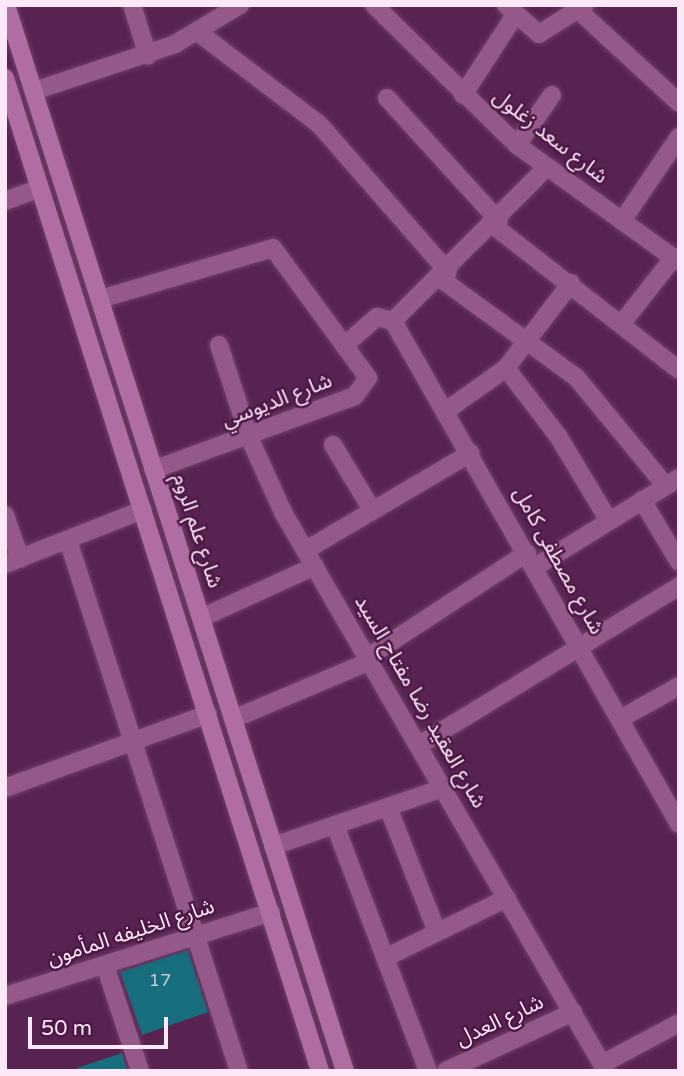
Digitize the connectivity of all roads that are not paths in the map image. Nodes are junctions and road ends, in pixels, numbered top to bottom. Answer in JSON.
{"nodes":[{"id":1,"x":6,"y":5,"type":"edge"},
{"id":2,"x":132,"y":5,"type":"edge"},
{"id":3,"x":240,"y":5,"type":"edge"},
{"id":4,"x":374,"y":5,"type":"edge"},
{"id":5,"x":582,"y":8,"type":"edge"},
{"id":6,"x":510,"y":10,"type":"edge"},
{"id":7,"x":199,"y":33,"type":"junction"},
{"id":8,"x":148,"y":55,"type":"junction"},
{"id":9,"x":5,"y":78,"type":"edge"},
{"id":10,"x":34,"y":91,"type":"junction"},
{"id":11,"x":463,"y":95,"type":"junction"},
{"id":12,"x":552,"y":95,"type":"dead end"},
{"id":13,"x":387,"y":98,"type":"dead end"},
{"id":14,"x":679,"y":103,"type":"edge"},
{"id":15,"x":679,"y":138,"type":"edge"},
{"id":16,"x":517,"y":145,"type":"junction"},
{"id":17,"x":546,"y":167,"type":"junction"},
{"id":18,"x":40,"y":188,"type":"junction"},
{"id":19,"x":5,"y":201,"type":"edge"},
{"id":20,"x":622,"y":221,"type":"junction"},
{"id":21,"x":496,"y":223,"type":"junction"},
{"id":22,"x":676,"y":260,"type":"edge"},
{"id":23,"x":444,"y":276,"type":"junction"},
{"id":24,"x":571,"y":283,"type":"junction"},
{"id":25,"x":100,"y":299,"type":"junction"},
{"id":26,"x":393,"y":321,"type":"junction"},
{"id":27,"x":623,"y":322,"type":"junction"},
{"id":28,"x":347,"y":343,"type":"junction"},
{"id":29,"x":529,"y":344,"type":"junction"},
{"id":30,"x":219,"y":345,"type":"dead end"},
{"id":31,"x":506,"y":368,"type":"junction"},
{"id":32,"x":679,"y":370,"type":"edge"},
{"id":33,"x":447,"y":410,"type":"junction"},
{"id":34,"x":249,"y":437,"type":"junction"},
{"id":35,"x":333,"y":445,"type":"dead end"},
{"id":36,"x":471,"y":453,"type":"junction"},
{"id":37,"x":153,"y":470,"type":"junction"},
{"id":38,"x":672,"y":482,"type":"edge"},
{"id":39,"x":642,"y":500,"type":"junction"},
{"id":40,"x":143,"y":510,"type":"junction"},
{"id":41,"x":372,"y":510,"type":"junction"},
{"id":42,"x":5,"y":516,"type":"edge"},
{"id":43,"x":610,"y":521,"type":"junction"},
{"id":44,"x":68,"y":540,"type":"junction"},
{"id":45,"x":310,"y":558,"type":"junction"},
{"id":46,"x":531,"y":560,"type":"junction"},
{"id":47,"x":13,"y":561,"type":"edge"},
{"id":48,"x":679,"y":562,"type":"edge"},
{"id":49,"x":679,"y":586,"type":"edge"},
{"id":50,"x":192,"y":590,"type":"junction"},
{"id":51,"x":170,"y":595,"type":"junction"},
{"id":52,"x":201,"y":618,"type":"junction"},
{"id":53,"x":580,"y":647,"type":"junction"},
{"id":54,"x":369,"y":659,"type":"junction"},
{"id":55,"x":679,"y":686,"type":"edge"},
{"id":56,"x":208,"y":715,"type":"junction"},
{"id":57,"x":233,"y":719,"type":"junction"},
{"id":58,"x":620,"y":719,"type":"junction"},
{"id":59,"x":135,"y":742,"type":"junction"},
{"id":60,"x":419,"y":746,"type":"junction"},
{"id":61,"x":5,"y":788,"type":"edge"},
{"id":62,"x":443,"y":788,"type":"junction"},
{"id":63,"x":671,"y":793,"type":"edge"},
{"id":64,"x":388,"y":807,"type":"junction"},
{"id":65,"x":679,"y":824,"type":"edge"},
{"id":66,"x":335,"y":825,"type":"junction"},
{"id":67,"x":273,"y":846,"type":"junction"},
{"id":68,"x":507,"y":898,"type":"junction"},
{"id":69,"x":271,"y":912,"type":"junction"},
{"id":70,"x":437,"y":932,"type":"junction"},
{"id":71,"x":197,"y":936,"type":"junction"},
{"id":72,"x":385,"y":957,"type":"junction"},
{"id":73,"x":105,"y":965,"type":"junction"},
{"id":74,"x":5,"y":996,"type":"edge"},
{"id":75,"x":573,"y":1012,"type":"junction"},
{"id":76,"x":679,"y":1023,"type":"edge"},
{"id":77,"x":480,"y":1064,"type":"edge"},
{"id":78,"x":604,"y":1067,"type":"edge"},
{"id":79,"x":140,"y":1071,"type":"edge"},
{"id":80,"x":239,"y":1071,"type":"edge"},
{"id":81,"x":320,"y":1071,"type":"edge"},
{"id":82,"x":345,"y":1071,"type":"edge"},
{"id":83,"x":428,"y":1071,"type":"edge"},
{"id":84,"x":446,"y":1071,"type":"edge"}],
"edges":[{"from":1,"to":10,"type":"street","name":"شارع علم الروم"},
{"from":2,"to":8,"type":"street"},
{"from":3,"to":7,"type":"street"},
{"from":4,"to":11,"type":"street","name":"شارع سعد زغلول"},
{"from":5,"to":6,"type":"street"},
{"from":5,"to":14,"type":"street"},
{"from":6,"to":11,"type":"street"},
{"from":7,"to":8,"type":"street"},
{"from":7,"to":23,"type":"street"},
{"from":8,"to":10,"type":"street"},
{"from":9,"to":18,"type":"street"},
{"from":10,"to":25,"type":"street","name":"شارع علم الروم"},
{"from":11,"to":16,"type":"street","name":"شارع سعد زغلول"},
{"from":12,"to":16,"type":"street"},
{"from":13,"to":21,"type":"street"},
{"from":15,"to":20,"type":"street"},
{"from":16,"to":17,"type":"street","name":"شارع سعد زغلول"},
{"from":17,"to":20,"type":"street","name":"شارع سعد زغلول"},
{"from":17,"to":21,"type":"street"},
{"from":18,"to":19,"type":"street"},
{"from":18,"to":40,"type":"street"},
{"from":20,"to":22,"type":"street","name":"شارع سعد زغلول"},
{"from":21,"to":23,"type":"street"},
{"from":21,"to":24,"type":"street"},
{"from":22,"to":27,"type":"street"},
{"from":23,"to":26,"type":"street"},
{"from":23,"to":29,"type":"street"},
{"from":24,"to":27,"type":"street"},
{"from":24,"to":29,"type":"street"},
{"from":25,"to":28,"type":"street"},
{"from":25,"to":37,"type":"street","name":"شارع علم الروم"},
{"from":26,"to":28,"type":"street"},
{"from":26,"to":33,"type":"street","name":"شارع مصطفى كامل"},
{"from":27,"to":32,"type":"street"},
{"from":28,"to":34,"type":"street","name":"شارع الديوسي"},
{"from":29,"to":31,"type":"street"},
{"from":29,"to":38,"type":"street"},
{"from":30,"to":34,"type":"street","name":"شارع العقيد رضا مفتاح السيد"},
{"from":31,"to":33,"type":"street"},
{"from":31,"to":43,"type":"street"},
{"from":33,"to":36,"type":"street","name":"شارع مصطفى كامل"},
{"from":34,"to":37,"type":"street","name":"شارع الديوسي"},
{"from":34,"to":45,"type":"street","name":"شارع العقيد رضا مفتاح السيد"},
{"from":35,"to":41,"type":"street"},
{"from":36,"to":41,"type":"street"},
{"from":36,"to":46,"type":"street","name":"شارع مصطفى كامل"},
{"from":37,"to":50,"type":"street","name":"شارع علم الروم"},
{"from":38,"to":39,"type":"street"},
{"from":39,"to":43,"type":"street"},
{"from":39,"to":48,"type":"street"},
{"from":40,"to":44,"type":"street"},
{"from":40,"to":51,"type":"street"},
{"from":41,"to":45,"type":"street"},
{"from":42,"to":47,"type":"street"},
{"from":43,"to":46,"type":"street"},
{"from":44,"to":47,"type":"street"},
{"from":44,"to":59,"type":"street"},
{"from":45,"to":52,"type":"street"},
{"from":45,"to":54,"type":"street","name":"شارع العقيد رضا مفتاح السيد"},
{"from":46,"to":53,"type":"street","name":"شارع مصطفى كامل"},
{"from":46,"to":54,"type":"street"},
{"from":49,"to":53,"type":"street"},
{"from":50,"to":51,"type":"street"},
{"from":50,"to":52,"type":"street","name":"شارع علم الروم"},
{"from":51,"to":56,"type":"street"},
{"from":52,"to":57,"type":"street","name":"شارع علم الروم"},
{"from":53,"to":58,"type":"street","name":"شارع مصطفى كامل"},
{"from":53,"to":60,"type":"street"},
{"from":54,"to":57,"type":"street"},
{"from":54,"to":60,"type":"street","name":"شارع العقيد رضا مفتاح السيد"},
{"from":55,"to":58,"type":"street"},
{"from":56,"to":59,"type":"street"},
{"from":56,"to":69,"type":"street"},
{"from":57,"to":67,"type":"street","name":"شارع علم الروم"},
{"from":58,"to":63,"type":"street","name":"شارع مصطفى كامل"},
{"from":59,"to":61,"type":"street"},
{"from":59,"to":71,"type":"street"},
{"from":60,"to":62,"type":"street","name":"شارع العقيد رضا مفتاح السيد"},
{"from":62,"to":64,"type":"street"},
{"from":62,"to":68,"type":"street","name":"شارع العقيد رضا مفتاح السيد"},
{"from":63,"to":65,"type":"street","name":"شارع مصطفى كامل"},
{"from":64,"to":66,"type":"street"},
{"from":64,"to":70,"type":"street"},
{"from":66,"to":67,"type":"street"},
{"from":66,"to":72,"type":"street"},
{"from":67,"to":82,"type":"street","name":"شارع علم الروم"},
{"from":68,"to":70,"type":"street"},
{"from":68,"to":75,"type":"street","name":"شارع العقيد رضا مفتاح السيد"},
{"from":69,"to":71,"type":"street","name":"شارع الخليفه المأمون"},
{"from":69,"to":81,"type":"street"},
{"from":70,"to":72,"type":"street"},
{"from":71,"to":73,"type":"street","name":"شارع الخليفه المأمون"},
{"from":71,"to":80,"type":"street"},
{"from":72,"to":83,"type":"street"},
{"from":73,"to":74,"type":"street","name":"شارع الخليفه المأمون"},
{"from":73,"to":79,"type":"street"},
{"from":75,"to":77,"type":"street","name":"شارع العدل"},
{"from":75,"to":78,"type":"street","name":"شارع العقيد رضا مفتاح السيد"},
{"from":76,"to":78,"type":"street"},
{"from":77,"to":84,"type":"street","name":"شارع العدل"}]}
